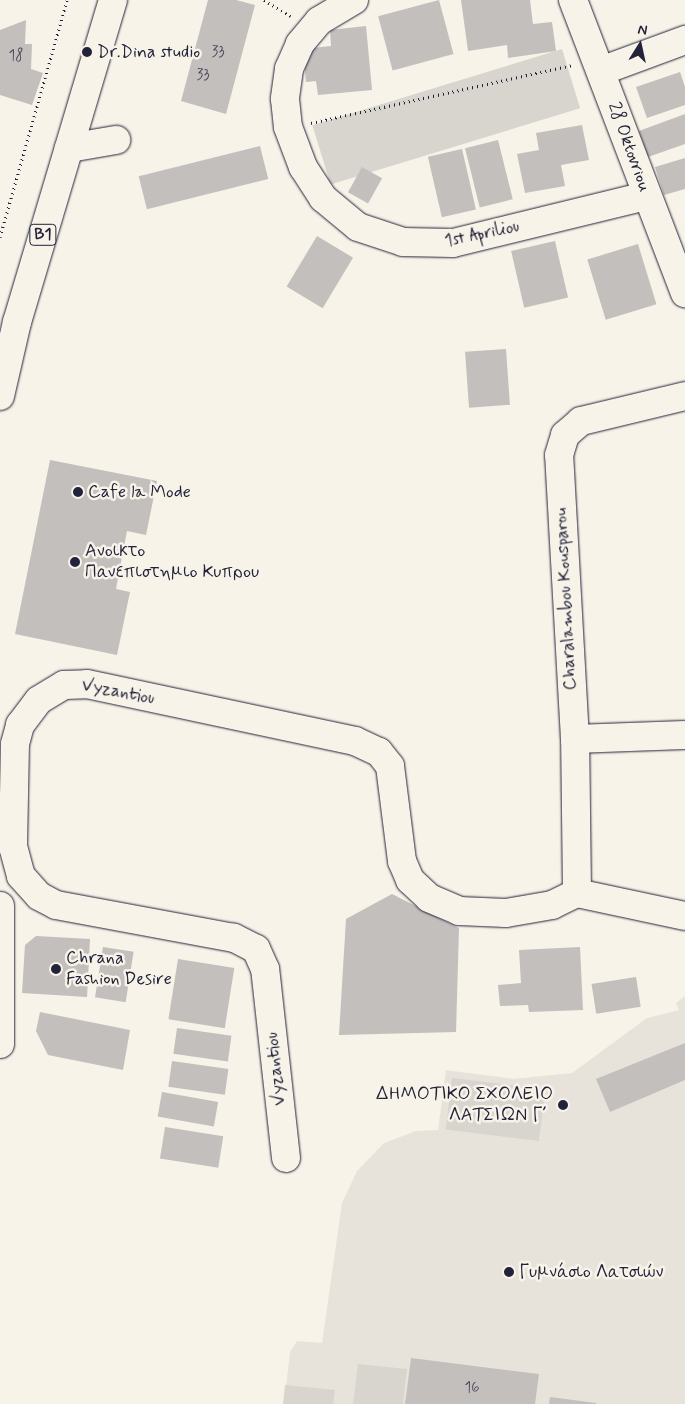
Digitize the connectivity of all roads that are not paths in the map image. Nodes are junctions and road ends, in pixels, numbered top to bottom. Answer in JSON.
{"nodes":[{"id":1,"x":113,"y":0,"type":"edge"},
{"id":2,"x":354,"y":0,"type":"edge"},
{"id":3,"x":573,"y":0,"type":"edge"},
{"id":4,"x":685,"y":40,"type":"edge"},
{"id":5,"x":598,"y":63,"type":"junction"},
{"id":6,"x":116,"y":140,"type":"dead end"},
{"id":7,"x":70,"y":148,"type":"junction"},
{"id":8,"x":646,"y":196,"type":"junction"},
{"id":9,"x":685,"y":293,"type":"edge"},
{"id":10,"x":8,"y":320,"type":"edge"},
{"id":11,"x":0,"y":396,"type":"edge"},
{"id":12,"x":685,"y":396,"type":"edge"},
{"id":13,"x":685,"y":735,"type":"edge"},
{"id":14,"x":575,"y":739,"type":"junction"},
{"id":15,"x":577,"y":893,"type":"junction"},
{"id":16,"x":0,"y":906,"type":"edge"},
{"id":17,"x":685,"y":916,"type":"edge"},
{"id":18,"x":0,"y":1044,"type":"edge"},
{"id":19,"x":286,"y":1158,"type":"dead end"}],
"edges":[{"from":1,"to":7,"type":"street","number":"B1"},
{"from":2,"to":8,"type":"street","name":"1st Apriliou"},
{"from":3,"to":5,"type":"street","name":"28 Oktovriou"},
{"from":4,"to":5,"type":"street"},
{"from":5,"to":8,"type":"street","name":"28 Oktovriou"},
{"from":6,"to":7,"type":"street"},
{"from":7,"to":10,"type":"street","number":"B1"},
{"from":8,"to":9,"type":"street","name":"28 Oktovriou"},
{"from":10,"to":11,"type":"street","number":"B1"},
{"from":12,"to":14,"type":"street","name":"Charalambou Kousparou"},
{"from":13,"to":14,"type":"street"},
{"from":14,"to":15,"type":"street","name":"Charalambou Kousparou"},
{"from":15,"to":17,"type":"street"},
{"from":15,"to":19,"type":"street","name":"Vyzantiou"},
{"from":16,"to":18,"type":"street"}]}
